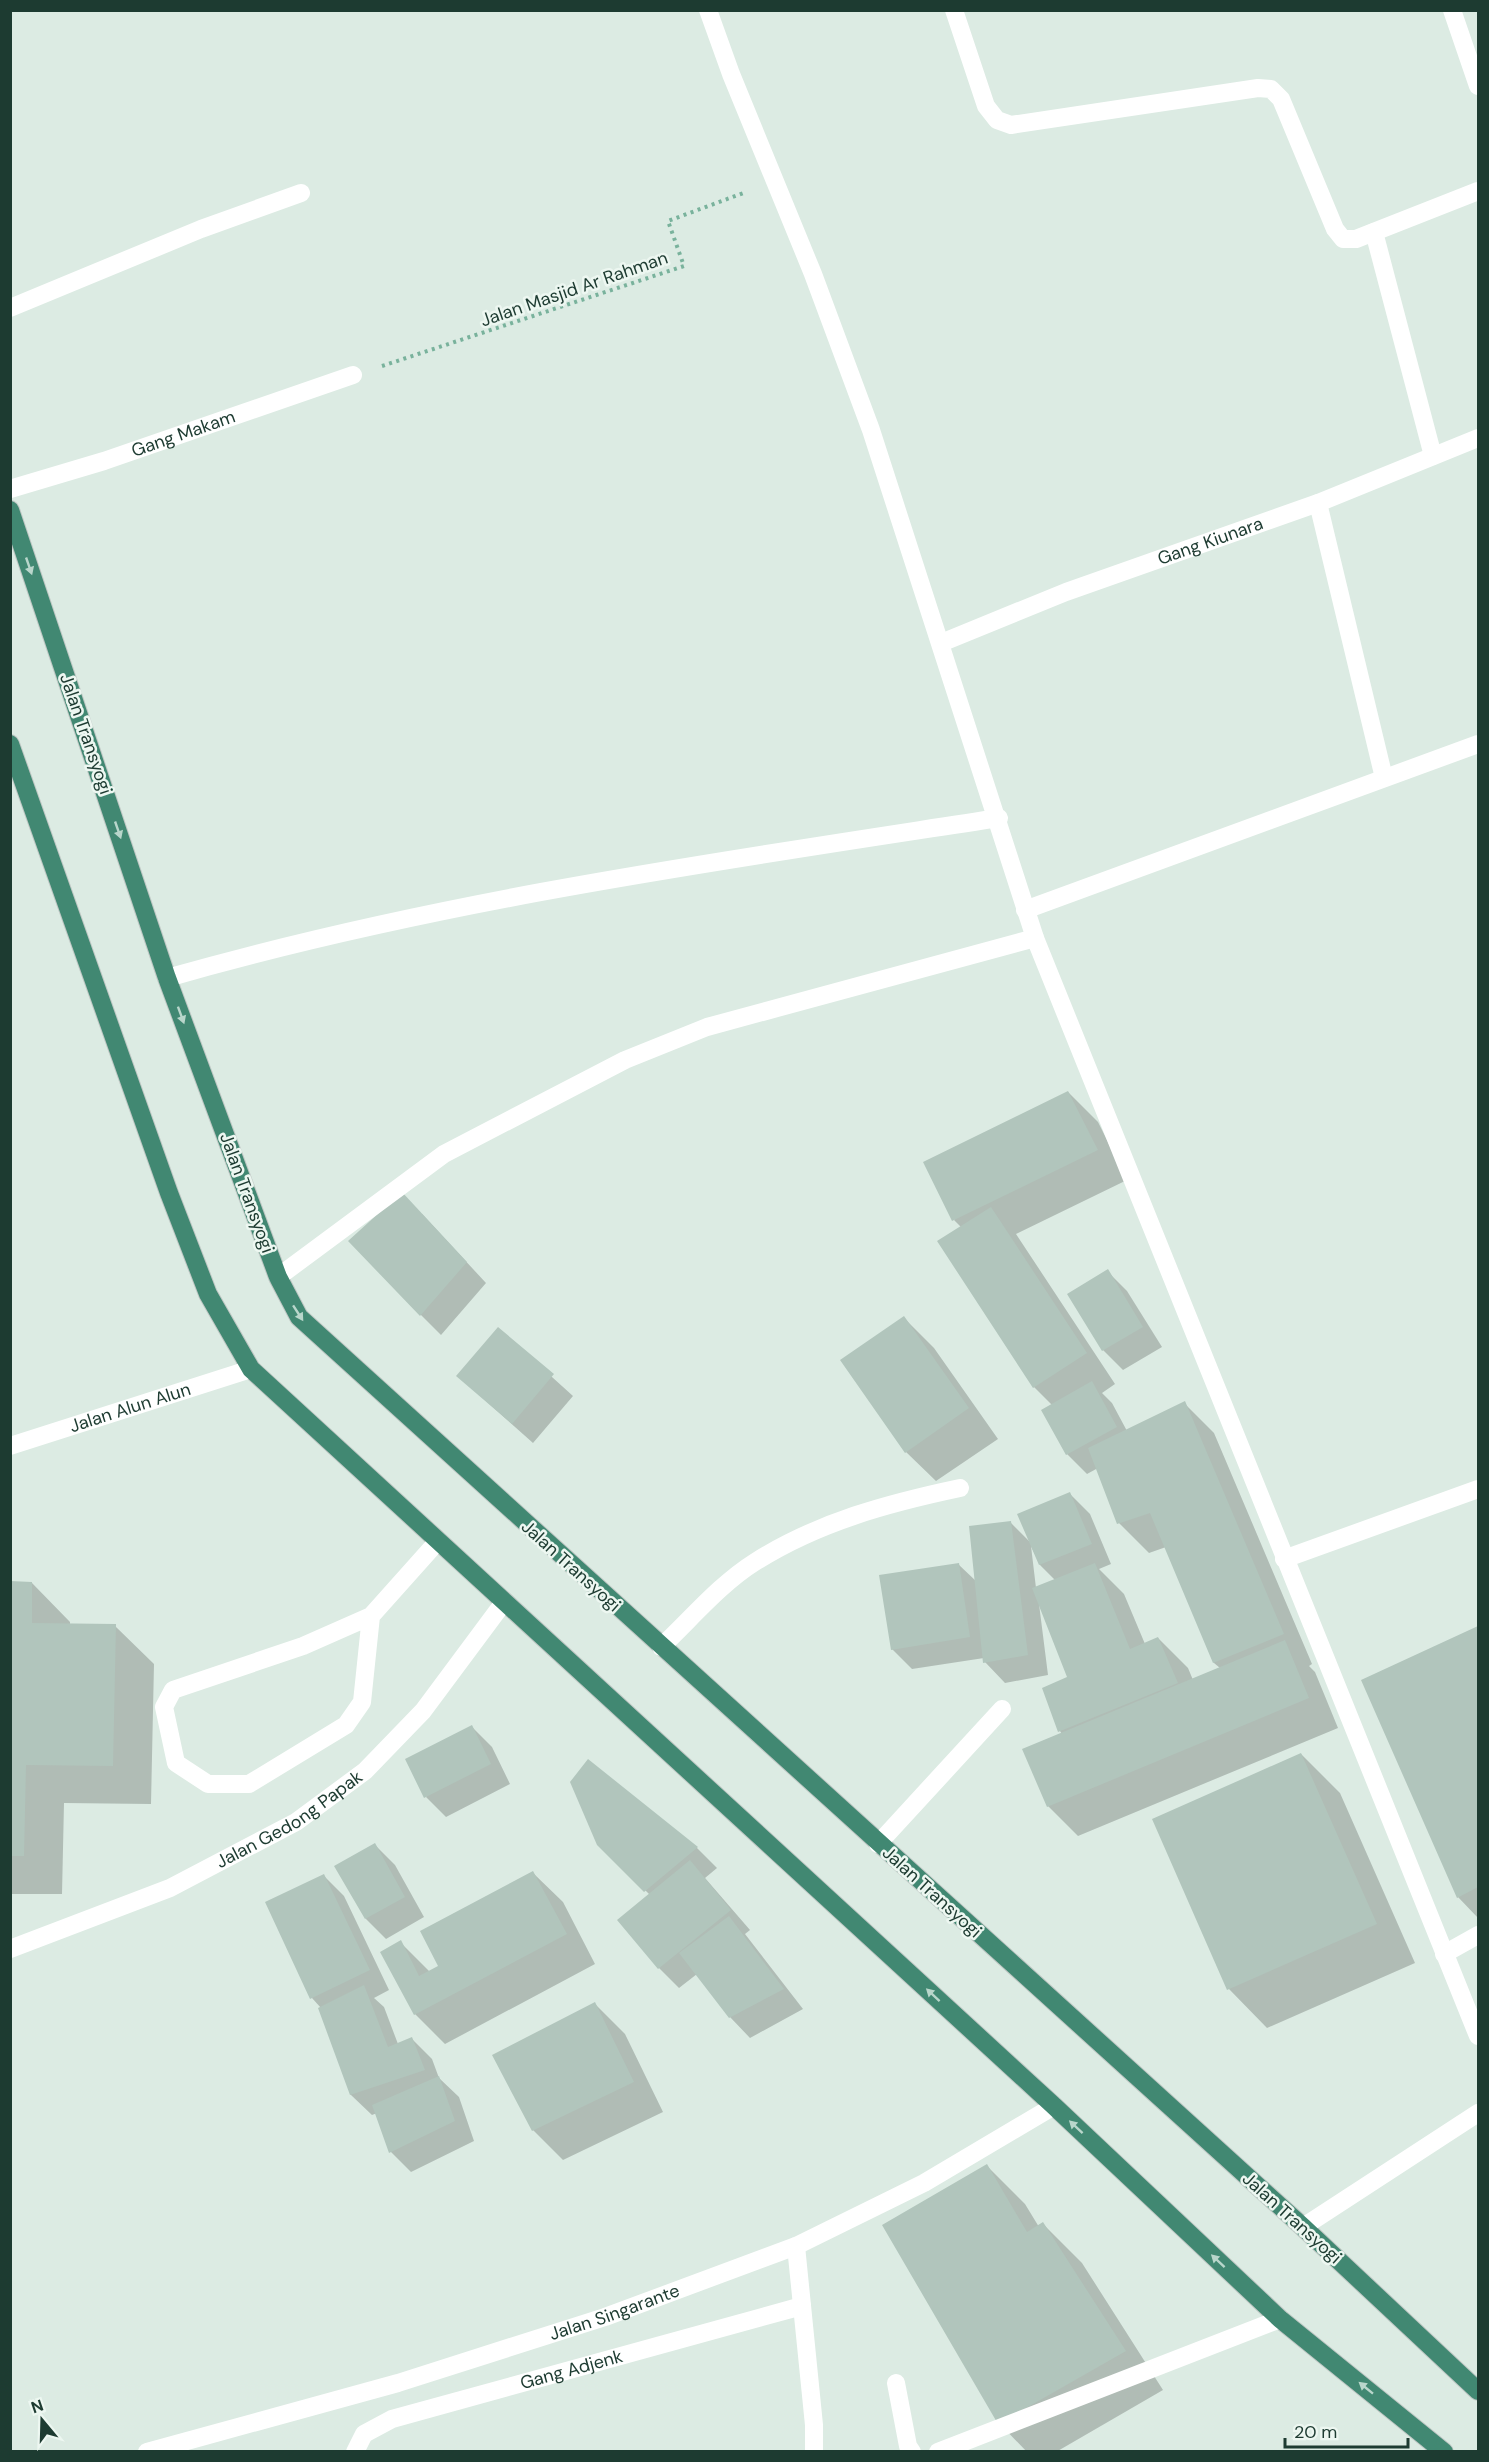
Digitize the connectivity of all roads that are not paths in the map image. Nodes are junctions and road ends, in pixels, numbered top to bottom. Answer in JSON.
{"nodes":[{"id":1,"x":708,"y":10,"type":"edge"},
{"id":2,"x":954,"y":10,"type":"edge"},
{"id":3,"x":1452,"y":10,"type":"edge"},
{"id":4,"x":1473,"y":53,"type":"edge"},
{"id":5,"x":1479,"y":86,"type":"edge"},
{"id":6,"x":1479,"y":191,"type":"edge"},
{"id":7,"x":301,"y":193,"type":"dead end"},
{"id":8,"x":1374,"y":232,"type":"junction"},
{"id":9,"x":10,"y":308,"type":"edge"},
{"id":10,"x":353,"y":375,"type":"road end"},
{"id":11,"x":1479,"y":438,"type":"edge"},
{"id":12,"x":1433,"y":456,"type":"junction"},
{"id":13,"x":10,"y":489,"type":"edge"},
{"id":14,"x":1318,"y":503,"type":"junction"},
{"id":15,"x":10,"y":510,"type":"edge"},
{"id":16,"x":941,"y":643,"type":"junction"},
{"id":17,"x":10,"y":744,"type":"edge"},
{"id":18,"x":1479,"y":744,"type":"edge"},
{"id":19,"x":1384,"y":778,"type":"junction"},
{"id":20,"x":999,"y":818,"type":"junction"},
{"id":21,"x":1025,"y":910,"type":"junction"},
{"id":22,"x":1035,"y":938,"type":"junction"},
{"id":23,"x":167,"y":978,"type":"junction"},
{"id":24,"x":278,"y":1277,"type":"junction"},
{"id":25,"x":251,"y":1369,"type":"junction"},
{"id":26,"x":10,"y":1446,"type":"edge"},
{"id":27,"x":960,"y":1488,"type":"dead end"},
{"id":28,"x":1479,"y":1489,"type":"edge"},
{"id":29,"x":438,"y":1541,"type":"junction"},
{"id":30,"x":1284,"y":1559,"type":"junction"},
{"id":31,"x":504,"y":1602,"type":"junction"},
{"id":32,"x":371,"y":1616,"type":"junction"},
{"id":33,"x":660,"y":1647,"type":"junction"},
{"id":34,"x":1002,"y":1709,"type":"dead end"},
{"id":35,"x":878,"y":1844,"type":"junction"},
{"id":36,"x":1479,"y":1935,"type":"edge"},
{"id":37,"x":10,"y":1949,"type":"edge"},
{"id":38,"x":1444,"y":1954,"type":"junction"},
{"id":39,"x":1479,"y":2036,"type":"edge"},
{"id":40,"x":1054,"y":2106,"type":"junction"},
{"id":41,"x":1479,"y":2113,"type":"edge"},
{"id":42,"x":1303,"y":2227,"type":"junction"},
{"id":43,"x":796,"y":2246,"type":"junction"},
{"id":44,"x":802,"y":2306,"type":"junction"},
{"id":45,"x":1280,"y":2319,"type":"junction"},
{"id":46,"x":896,"y":2383,"type":"dead end"},
{"id":47,"x":1479,"y":2391,"type":"edge"},
{"id":48,"x":147,"y":2451,"type":"edge"},
{"id":49,"x":354,"y":2451,"type":"edge"},
{"id":50,"x":814,"y":2451,"type":"edge"},
{"id":51,"x":912,"y":2451,"type":"edge"},
{"id":52,"x":938,"y":2451,"type":"edge"},
{"id":53,"x":1444,"y":2451,"type":"edge"}],
"edges":[{"from":1,"to":16,"type":"street"},
{"from":2,"to":8,"type":"street"},
{"from":3,"to":4,"type":"street"},
{"from":4,"to":5,"type":"street"},
{"from":6,"to":8,"type":"street"},
{"from":7,"to":9,"type":"street"},
{"from":8,"to":12,"type":"street"},
{"from":10,"to":13,"type":"street","name":"Gang Makam"},
{"from":11,"to":12,"type":"street","name":"Gang Kiunara"},
{"from":12,"to":14,"type":"street","name":"Gang Kiunara"},
{"from":14,"to":16,"type":"street","name":"Gang Kiunara"},
{"from":14,"to":19,"type":"street"},
{"from":15,"to":23,"type":"highway","name":"Jalan Transyogi","one_way":true},
{"from":16,"to":20,"type":"street"},
{"from":17,"to":25,"type":"highway"},
{"from":18,"to":19,"type":"street"},
{"from":19,"to":21,"type":"street"},
{"from":20,"to":21,"type":"street"},
{"from":20,"to":23,"type":"street"},
{"from":21,"to":22,"type":"street"},
{"from":22,"to":24,"type":"street"},
{"from":22,"to":30,"type":"street"},
{"from":23,"to":24,"type":"highway","name":"Jalan Transyogi","one_way":true},
{"from":24,"to":33,"type":"highway","name":"Jalan Transyogi","one_way":true},
{"from":25,"to":26,"type":"street","name":"Jalan Alun Alun"},
{"from":25,"to":29,"type":"highway"},
{"from":27,"to":33,"type":"street"},
{"from":28,"to":30,"type":"street"},
{"from":29,"to":31,"type":"highway"},
{"from":29,"to":32,"type":"street"},
{"from":30,"to":38,"type":"street"},
{"from":31,"to":37,"type":"street","name":"Jalan Gedong Papak"},
{"from":40,"to":31,"type":"highway","one_way":true},
{"from":32,"to":32,"type":"street"},
{"from":33,"to":35,"type":"highway","name":"Jalan Transyogi"},
{"from":34,"to":35,"type":"street"},
{"from":35,"to":42,"type":"highway","name":"Jalan Transyogi"},
{"from":36,"to":38,"type":"street"},
{"from":38,"to":39,"type":"street"},
{"from":40,"to":43,"type":"street","name":"Jalan Singarante"},
{"from":45,"to":40,"type":"highway","one_way":true},
{"from":41,"to":42,"type":"street"},
{"from":42,"to":47,"type":"highway","name":"Jalan Transyogi"},
{"from":43,"to":44,"type":"street"},
{"from":43,"to":48,"type":"street","name":"Jalan Singarante"},
{"from":44,"to":49,"type":"street","name":"Gang Adjenk"},
{"from":44,"to":50,"type":"street"},
{"from":45,"to":52,"type":"street"},
{"from":53,"to":45,"type":"highway","one_way":true},
{"from":46,"to":51,"type":"street"}]}
